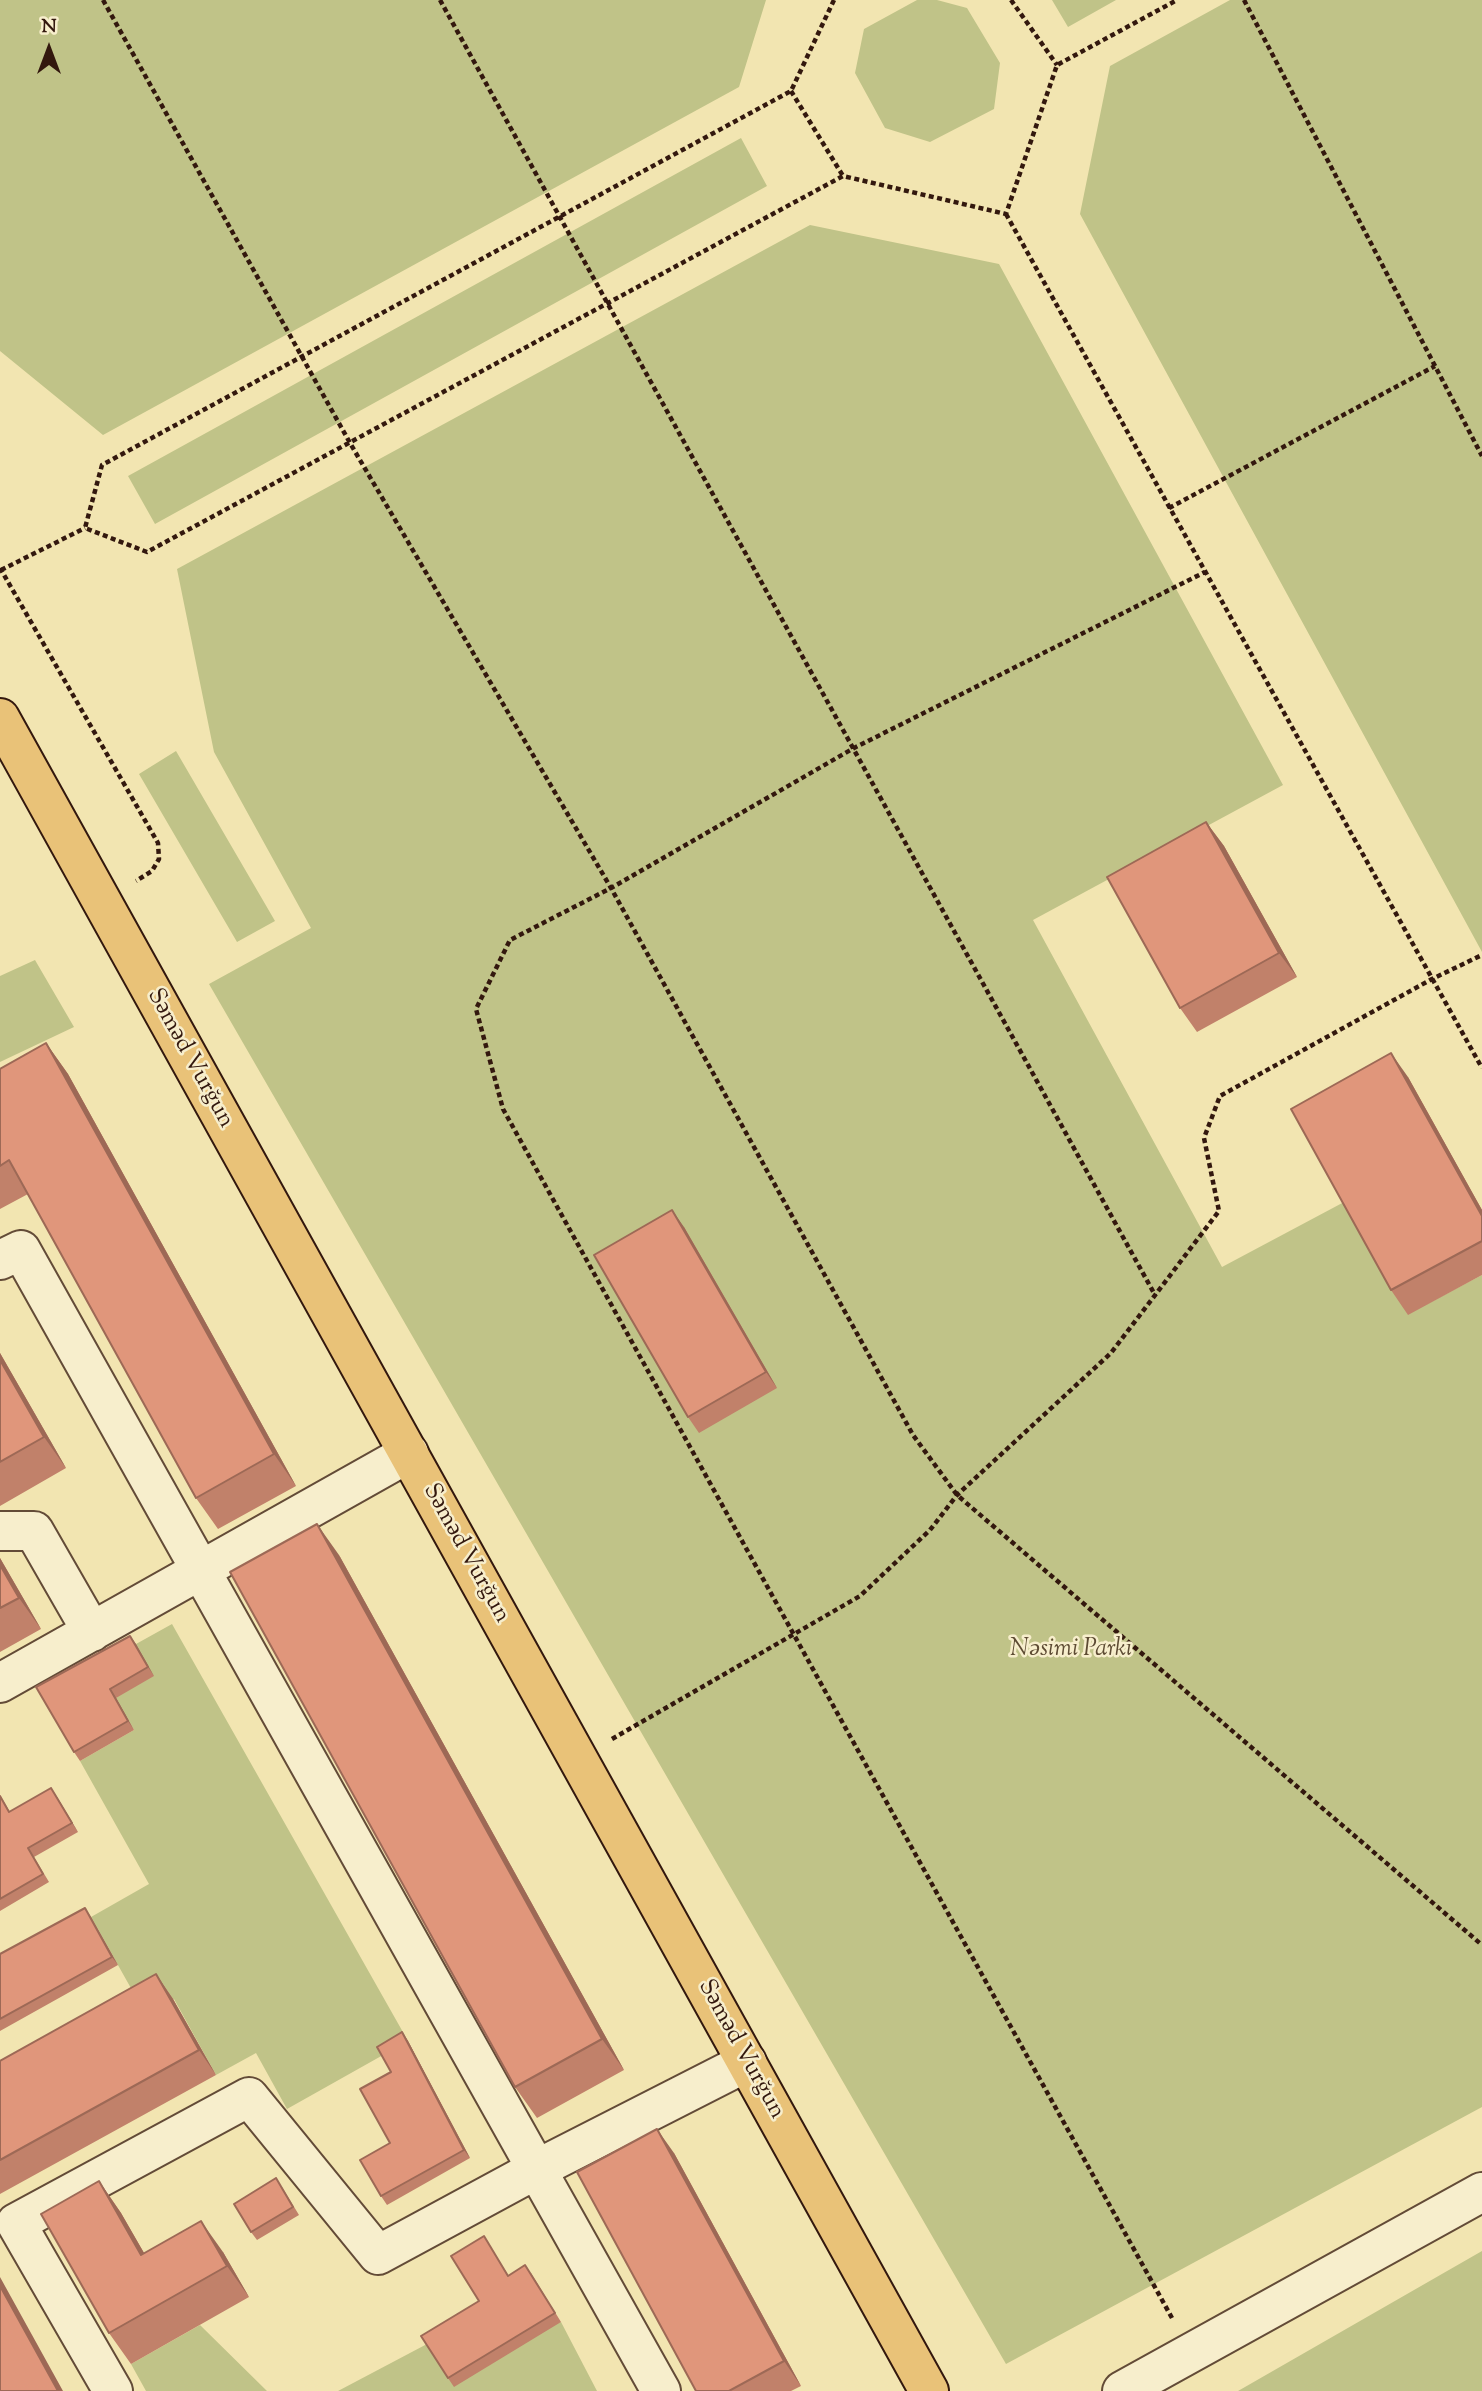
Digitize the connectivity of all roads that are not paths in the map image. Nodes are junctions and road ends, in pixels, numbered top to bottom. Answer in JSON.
{"nodes":[{"id":1,"x":0,"y":718,"type":"edge"},
{"id":2,"x":0,"y":1261,"type":"edge"},
{"id":3,"x":409,"y":1453,"type":"junction"},
{"id":4,"x":0,"y":1531,"type":"edge"},
{"id":5,"x":201,"y":1571,"type":"junction"},
{"id":6,"x":92,"y":1632,"type":"junction"},
{"id":7,"x":0,"y":1683,"type":"edge"},
{"id":8,"x":747,"y":2062,"type":"junction"},
{"id":9,"x":537,"y":2169,"type":"junction"},
{"id":10,"x":1482,"y":2192,"type":"edge"},
{"id":11,"x":113,"y":2391,"type":"edge"},
{"id":12,"x":661,"y":2391,"type":"edge"},
{"id":13,"x":929,"y":2391,"type":"edge"},
{"id":14,"x":1122,"y":2391,"type":"edge"}],
"edges":[{"from":1,"to":3,"type":"main road","name":"Səməd Vurğun"},
{"from":2,"to":5,"type":"street"},
{"from":3,"to":5,"type":"street"},
{"from":3,"to":8,"type":"main road","name":"Səməd Vurğun"},
{"from":4,"to":6,"type":"street"},
{"from":5,"to":6,"type":"street"},
{"from":5,"to":9,"type":"street"},
{"from":6,"to":7,"type":"street"},
{"from":8,"to":9,"type":"street"},
{"from":8,"to":13,"type":"main road","name":"Səməd Vurğun"},
{"from":9,"to":11,"type":"street"},
{"from":9,"to":12,"type":"street"},
{"from":10,"to":14,"type":"street"}]}
